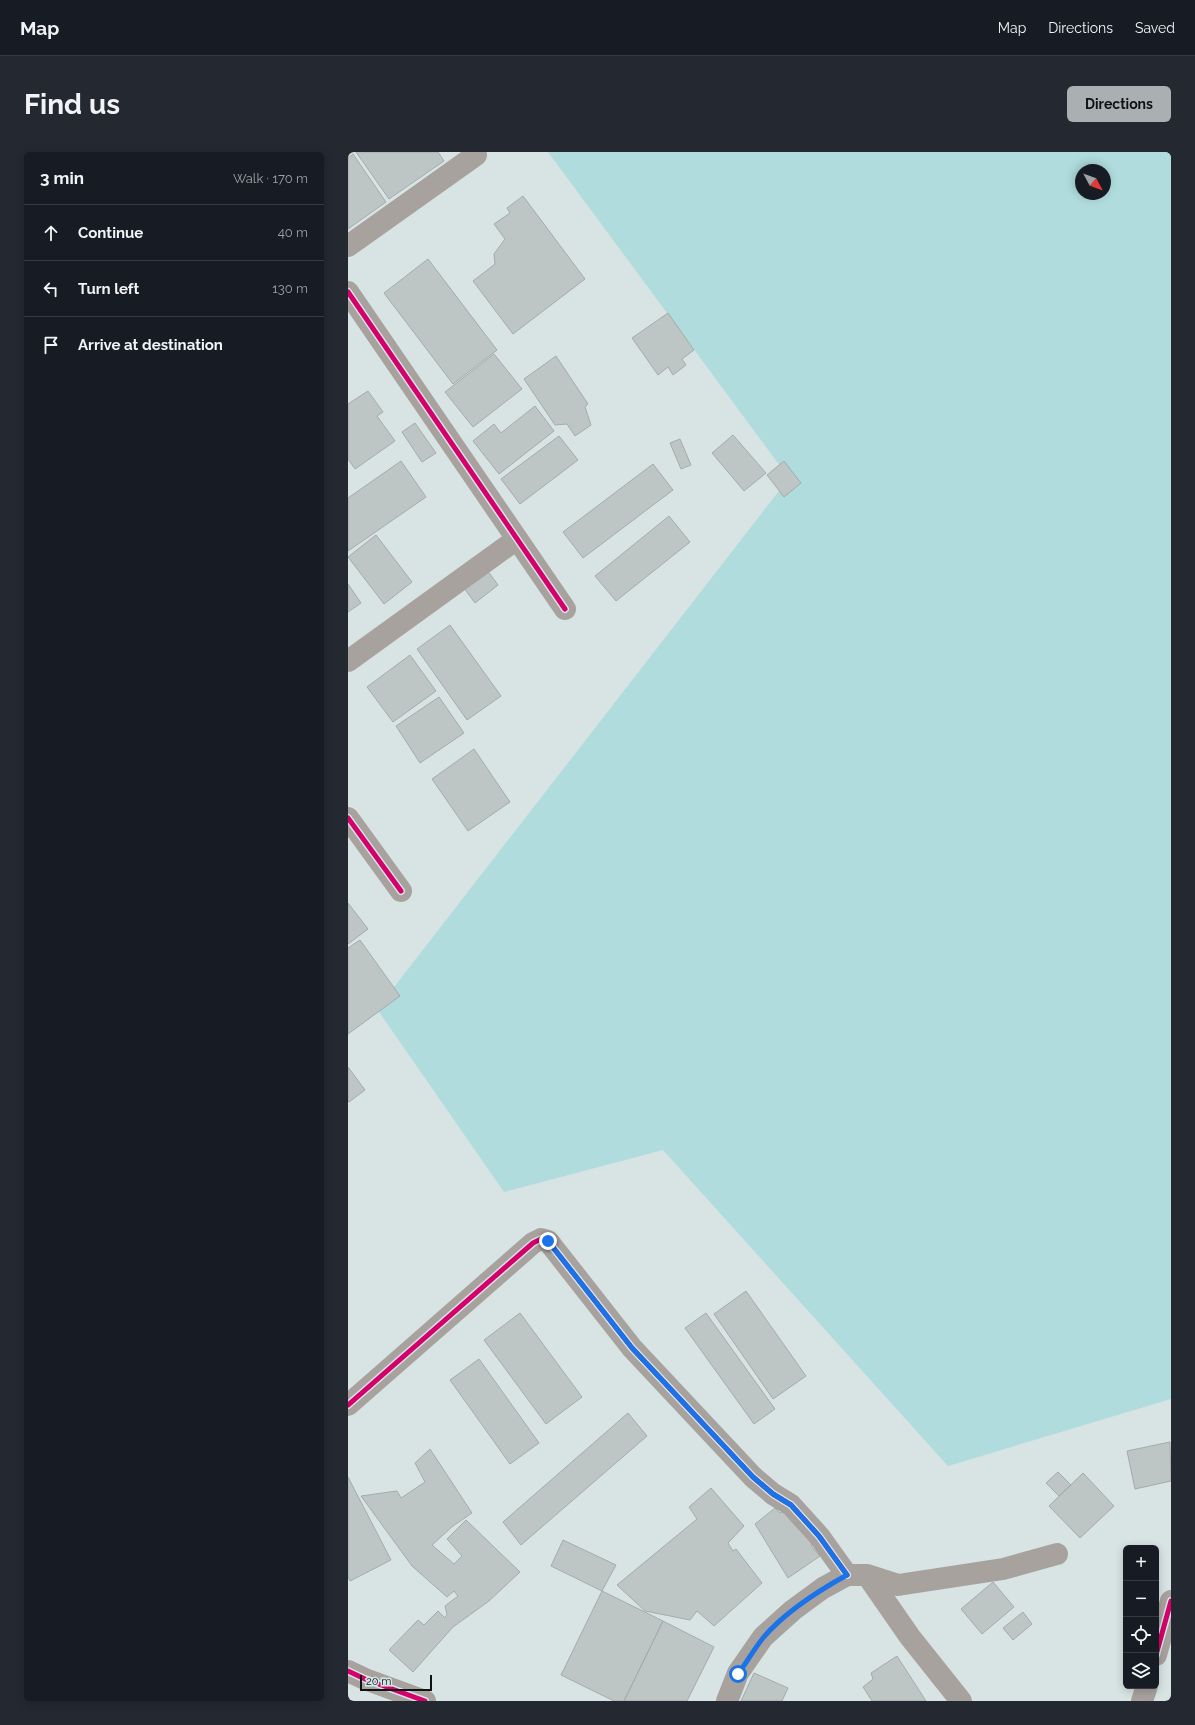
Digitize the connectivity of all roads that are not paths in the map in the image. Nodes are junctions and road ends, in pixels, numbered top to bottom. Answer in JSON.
{"nodes":[{"id":1,"x":476,"y":155,"type":"dead end"},
{"id":2,"x":348,"y":246,"type":"edge"},
{"id":3,"x":348,"y":292,"type":"edge"},
{"id":4,"x":517,"y":539,"type":"junction"},
{"id":5,"x":565,"y":609,"type":"dead end"},
{"id":6,"x":348,"y":661,"type":"edge"},
{"id":7,"x":348,"y":818,"type":"edge"},
{"id":8,"x":401,"y":891,"type":"dead end"},
{"id":9,"x":348,"y":1405,"type":"edge"},
{"id":10,"x":1057,"y":1554,"type":"dead end"},
{"id":11,"x":857,"y":1575,"type":"junction"},
{"id":12,"x":1171,"y":1601,"type":"edge"},
{"id":13,"x":1157,"y":1653,"type":"edge"},
{"id":14,"x":348,"y":1671,"type":"edge"},
{"id":15,"x":1146,"y":1689,"type":"edge"},
{"id":16,"x":425,"y":1701,"type":"edge"},
{"id":17,"x":727,"y":1701,"type":"edge"},
{"id":18,"x":961,"y":1701,"type":"edge"},
{"id":19,"x":1142,"y":1701,"type":"edge"}],
"edges":[{"from":1,"to":2,"type":"street"},
{"from":3,"to":4,"type":"street"},
{"from":4,"to":5,"type":"street"},
{"from":4,"to":6,"type":"street"},
{"from":7,"to":8,"type":"street"},
{"from":9,"to":11,"type":"street"},
{"from":10,"to":11,"type":"street"},
{"from":11,"to":17,"type":"street"},
{"from":11,"to":18,"type":"street"},
{"from":12,"to":13,"type":"street"},
{"from":14,"to":16,"type":"street"},
{"from":15,"to":19,"type":"street"}]}
